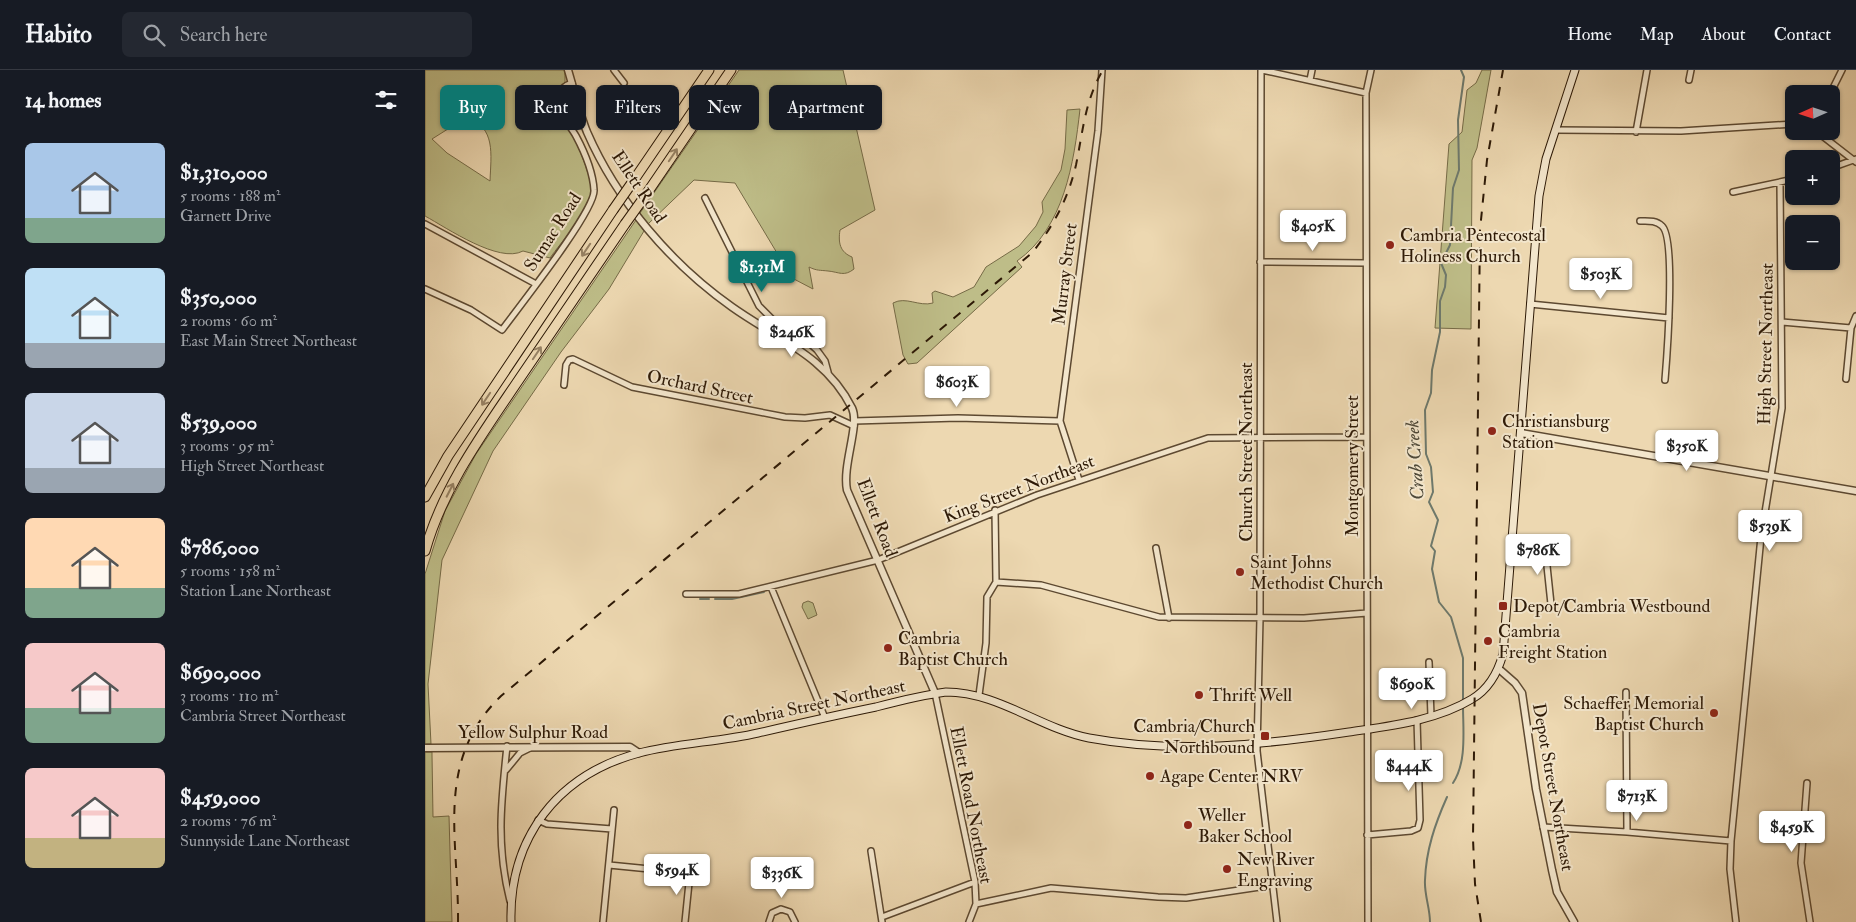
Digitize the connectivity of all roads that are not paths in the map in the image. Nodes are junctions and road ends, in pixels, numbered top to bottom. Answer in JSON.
{"nodes":[{"id":1,"x":568,"y":70,"type":"edge"},
{"id":2,"x":614,"y":70,"type":"edge"},
{"id":3,"x":709,"y":70,"type":"edge"},
{"id":4,"x":731,"y":70,"type":"edge"},
{"id":5,"x":1102,"y":70,"type":"edge"},
{"id":6,"x":1261,"y":70,"type":"edge"},
{"id":7,"x":1312,"y":70,"type":"edge"},
{"id":8,"x":1371,"y":70,"type":"edge"},
{"id":9,"x":1575,"y":70,"type":"edge"},
{"id":10,"x":1647,"y":70,"type":"edge"},
{"id":11,"x":1691,"y":70,"type":"edge"},
{"id":12,"x":1842,"y":70,"type":"edge"},
{"id":13,"x":1309,"y":80,"type":"junction"},
{"id":14,"x":1689,"y":80,"type":"dead end"},
{"id":15,"x":572,"y":83,"type":"junction"},
{"id":16,"x":624,"y":83,"type":"dead end"},
{"id":17,"x":1834,"y":85,"type":"edge"},
{"id":18,"x":1366,"y":93,"type":"junction"},
{"id":19,"x":1785,"y":124,"type":"edge"},
{"id":20,"x":1556,"y":130,"type":"junction"},
{"id":21,"x":1636,"y":132,"type":"junction"},
{"id":22,"x":1828,"y":140,"type":"edge"},
{"id":23,"x":1855,"y":160,"type":"edge"},
{"id":24,"x":1840,"y":165,"type":"edge"},
{"id":25,"x":1785,"y":182,"type":"edge"},
{"id":26,"x":1780,"y":183,"type":"junction"},
{"id":27,"x":1733,"y":192,"type":"dead end"},
{"id":28,"x":705,"y":198,"type":"dead end"},
{"id":29,"x":1640,"y":221,"type":"dead end"},
{"id":30,"x":425,"y":224,"type":"edge"},
{"id":31,"x":1260,"y":262,"type":"junction"},
{"id":32,"x":1366,"y":263,"type":"junction"},
{"id":33,"x":535,"y":284,"type":"junction"},
{"id":34,"x":425,"y":289,"type":"edge"},
{"id":35,"x":1530,"y":304,"type":"junction"},
{"id":36,"x":1856,"y":316,"type":"edge"},
{"id":37,"x":1669,"y":318,"type":"junction"},
{"id":38,"x":1782,"y":322,"type":"junction"},
{"id":39,"x":1851,"y":328,"type":"junction"},
{"id":40,"x":828,"y":372,"type":"junction"},
{"id":41,"x":1846,"y":379,"type":"dead end"},
{"id":42,"x":1665,"y":380,"type":"dead end"},
{"id":43,"x":565,"y":384,"type":"dead end"},
{"id":44,"x":1060,"y":421,"type":"junction"},
{"id":45,"x":854,"y":423,"type":"junction"},
{"id":46,"x":1521,"y":433,"type":"junction"},
{"id":47,"x":1365,"y":437,"type":"junction"},
{"id":48,"x":1259,"y":438,"type":"junction"},
{"id":49,"x":1771,"y":476,"type":"junction"},
{"id":50,"x":1079,"y":480,"type":"junction"},
{"id":51,"x":1856,"y":491,"type":"edge"},
{"id":52,"x":425,"y":497,"type":"edge"},
{"id":53,"x":995,"y":510,"type":"junction"},
{"id":54,"x":1156,"y":548,"type":"dead end"},
{"id":55,"x":1511,"y":549,"type":"junction"},
{"id":56,"x":425,"y":551,"type":"edge"},
{"id":57,"x":878,"y":560,"type":"junction"},
{"id":58,"x":995,"y":582,"type":"junction"},
{"id":59,"x":771,"y":587,"type":"junction"},
{"id":60,"x":687,"y":594,"type":"dead end"},
{"id":61,"x":1551,"y":604,"type":"dead end"},
{"id":62,"x":1367,"y":613,"type":"junction"},
{"id":63,"x":1169,"y":618,"type":"junction"},
{"id":64,"x":1260,"y":618,"type":"junction"},
{"id":65,"x":1429,"y":662,"type":"dead end"},
{"id":66,"x":1499,"y":669,"type":"junction"},
{"id":67,"x":1626,"y":692,"type":"dead end"},
{"id":68,"x":935,"y":693,"type":"junction"},
{"id":69,"x":979,"y":695,"type":"junction"},
{"id":70,"x":1431,"y":716,"type":"junction"},
{"id":71,"x":825,"y":718,"type":"junction"},
{"id":72,"x":1417,"y":720,"type":"junction"},
{"id":73,"x":1367,"y":729,"type":"junction"},
{"id":74,"x":1257,"y":745,"type":"junction"},
{"id":75,"x":507,"y":746,"type":"junction"},
{"id":76,"x":533,"y":746,"type":"junction"},
{"id":77,"x":425,"y":748,"type":"edge"},
{"id":78,"x":639,"y":753,"type":"junction"},
{"id":79,"x":504,"y":773,"type":"junction"},
{"id":80,"x":1807,"y":783,"type":"dead end"},
{"id":81,"x":614,"y":810,"type":"dead end"},
{"id":82,"x":538,"y":820,"type":"junction"},
{"id":83,"x":1543,"y":827,"type":"junction"},
{"id":84,"x":612,"y":829,"type":"junction"},
{"id":85,"x":1627,"y":832,"type":"junction"},
{"id":86,"x":1367,"y":835,"type":"junction"},
{"id":87,"x":1731,"y":841,"type":"junction"},
{"id":88,"x":871,"y":850,"type":"dead end"},
{"id":89,"x":609,"y":865,"type":"junction"},
{"id":90,"x":975,"y":882,"type":"junction"},
{"id":91,"x":1273,"y":885,"type":"junction"},
{"id":92,"x":510,"y":901,"type":"junction"},
{"id":93,"x":976,"y":904,"type":"junction"},
{"id":94,"x":882,"y":920,"type":"edge"},
{"id":95,"x":511,"y":922,"type":"edge"},
{"id":96,"x":603,"y":922,"type":"edge"},
{"id":97,"x":685,"y":922,"type":"edge"},
{"id":98,"x":769,"y":922,"type":"edge"},
{"id":99,"x":795,"y":922,"type":"edge"},
{"id":100,"x":969,"y":922,"type":"edge"},
{"id":101,"x":1277,"y":922,"type":"edge"},
{"id":102,"x":1368,"y":922,"type":"edge"},
{"id":103,"x":1574,"y":922,"type":"edge"},
{"id":104,"x":1736,"y":922,"type":"edge"},
{"id":105,"x":1809,"y":922,"type":"edge"}],
"edges":[{"from":1,"to":15,"type":"street","name":"Ellett Road"},
{"from":2,"to":16,"type":"street"},
{"from":3,"to":52,"type":"highway","one_way":true,"bridge":true},
{"from":56,"to":4,"type":"highway","one_way":true,"bridge":true},
{"from":5,"to":44,"type":"street","name":"Murray Street"},
{"from":6,"to":13,"type":"street"},
{"from":6,"to":31,"type":"street","name":"Church Street Northeast"},
{"from":7,"to":13,"type":"street"},
{"from":8,"to":18,"type":"street","name":"Montgomery Street"},
{"from":9,"to":20,"type":"main road"},
{"from":10,"to":21,"type":"street"},
{"from":11,"to":14,"type":"street"},
{"from":12,"to":17,"type":"street"},
{"from":13,"to":18,"type":"street"},
{"from":15,"to":33,"type":"street","name":"Sumac Road"},
{"from":15,"to":40,"type":"street","name":"Ellett Road"},
{"from":18,"to":32,"type":"street","name":"Montgomery Street"},
{"from":19,"to":21,"type":"street"},
{"from":20,"to":21,"type":"street"},
{"from":20,"to":35,"type":"main road"},
{"from":22,"to":23,"type":"street"},
{"from":23,"to":24,"type":"street"},
{"from":25,"to":26,"type":"street"},
{"from":26,"to":27,"type":"street"},
{"from":26,"to":38,"type":"street","name":"High Street Northeast"},
{"from":28,"to":40,"type":"street"},
{"from":29,"to":37,"type":"street"},
{"from":30,"to":33,"type":"street","name":"Sumac Road"},
{"from":31,"to":32,"type":"street"},
{"from":31,"to":48,"type":"street","name":"Church Street Northeast"},
{"from":32,"to":47,"type":"street","name":"Montgomery Street"},
{"from":33,"to":34,"type":"street"},
{"from":35,"to":37,"type":"street"},
{"from":35,"to":46,"type":"main road"},
{"from":36,"to":39,"type":"street"},
{"from":37,"to":42,"type":"street"},
{"from":38,"to":39,"type":"street"},
{"from":38,"to":49,"type":"street","name":"High Street Northeast"},
{"from":39,"to":41,"type":"street"},
{"from":40,"to":45,"type":"street","name":"Ellett Road"},
{"from":43,"to":45,"type":"street","name":"Orchard Street"},
{"from":44,"to":45,"type":"street","name":"Orchard Street"},
{"from":44,"to":50,"type":"street","name":"Murray Street"},
{"from":45,"to":57,"type":"street","name":"Ellett Road"},
{"from":46,"to":49,"type":"street"},
{"from":46,"to":55,"type":"main road"},
{"from":47,"to":48,"type":"street","name":"King Street Northeast"},
{"from":47,"to":62,"type":"street","name":"Montgomery Street"},
{"from":48,"to":50,"type":"street","name":"King Street Northeast"},
{"from":48,"to":64,"type":"street","name":"Church Street Northeast"},
{"from":49,"to":51,"type":"street"},
{"from":49,"to":87,"type":"street","name":"High Street Northeast"},
{"from":50,"to":53,"type":"street","name":"King Street Northeast"},
{"from":53,"to":57,"type":"street","name":"King Street Northeast"},
{"from":53,"to":58,"type":"street"},
{"from":54,"to":63,"type":"street"},
{"from":55,"to":61,"type":"street"},
{"from":55,"to":66,"type":"main road"},
{"from":57,"to":59,"type":"street","name":"King Street Northeast"},
{"from":57,"to":68,"type":"street","name":"Ellett Road"},
{"from":58,"to":63,"type":"street"},
{"from":58,"to":69,"type":"street"},
{"from":59,"to":60,"type":"street","name":"King Street Northeast"},
{"from":59,"to":71,"type":"street"},
{"from":62,"to":64,"type":"street"},
{"from":62,"to":73,"type":"street","name":"Montgomery Street"},
{"from":63,"to":64,"type":"street"},
{"from":64,"to":74,"type":"street","name":"Church Street Northeast"},
{"from":65,"to":70,"type":"street"},
{"from":66,"to":70,"type":"main road","name":"Cambria Street Northeast"},
{"from":66,"to":83,"type":"street","name":"Depot Street Northeast"},
{"from":67,"to":85,"type":"street"},
{"from":68,"to":69,"type":"main road","name":"Cambria Street Northeast"},
{"from":68,"to":71,"type":"main road","name":"Cambria Street Northeast"},
{"from":68,"to":90,"type":"street","name":"Ellett Road Northeast"},
{"from":69,"to":74,"type":"main road","name":"Cambria Street Northeast"},
{"from":70,"to":72,"type":"main road","name":"Cambria Street Northeast"},
{"from":71,"to":78,"type":"main road","name":"Cambria Street Northeast"},
{"from":72,"to":73,"type":"main road","name":"Cambria Street Northeast"},
{"from":72,"to":86,"type":"street"},
{"from":73,"to":74,"type":"main road","name":"Cambria Street Northeast"},
{"from":73,"to":86,"type":"street","name":"Montgomery Street"},
{"from":74,"to":91,"type":"street","name":"Church Street Northeast"},
{"from":75,"to":76,"type":"street","name":"Yellow Sulphur Road"},
{"from":75,"to":77,"type":"street","name":"Yellow Sulphur Road"},
{"from":75,"to":79,"type":"street"},
{"from":76,"to":78,"type":"street","name":"Yellow Sulphur Road"},
{"from":76,"to":79,"type":"street"},
{"from":78,"to":82,"type":"main road","name":"Cambria Street Northeast"},
{"from":79,"to":92,"type":"street"},
{"from":80,"to":105,"type":"street"},
{"from":81,"to":84,"type":"street"},
{"from":82,"to":84,"type":"street"},
{"from":82,"to":92,"type":"main road","name":"Cambria Street Northeast"},
{"from":83,"to":85,"type":"street"},
{"from":83,"to":103,"type":"street","name":"Depot Street Northeast"},
{"from":84,"to":89,"type":"street"},
{"from":85,"to":87,"type":"street"},
{"from":86,"to":102,"type":"street","name":"Montgomery Street"},
{"from":87,"to":104,"type":"street","name":"High Street Northeast"},
{"from":88,"to":94,"type":"street"},
{"from":89,"to":96,"type":"street"},
{"from":89,"to":97,"type":"street"},
{"from":90,"to":93,"type":"street","name":"Ellett Road Northeast"},
{"from":90,"to":94,"type":"street"},
{"from":91,"to":93,"type":"street"},
{"from":91,"to":101,"type":"street","name":"Church Street Northeast"},
{"from":92,"to":95,"type":"main road","name":"Cambria Street Northeast"},
{"from":93,"to":100,"type":"street","name":"Ellett Road Northeast"},
{"from":98,"to":99,"type":"street"}]}
